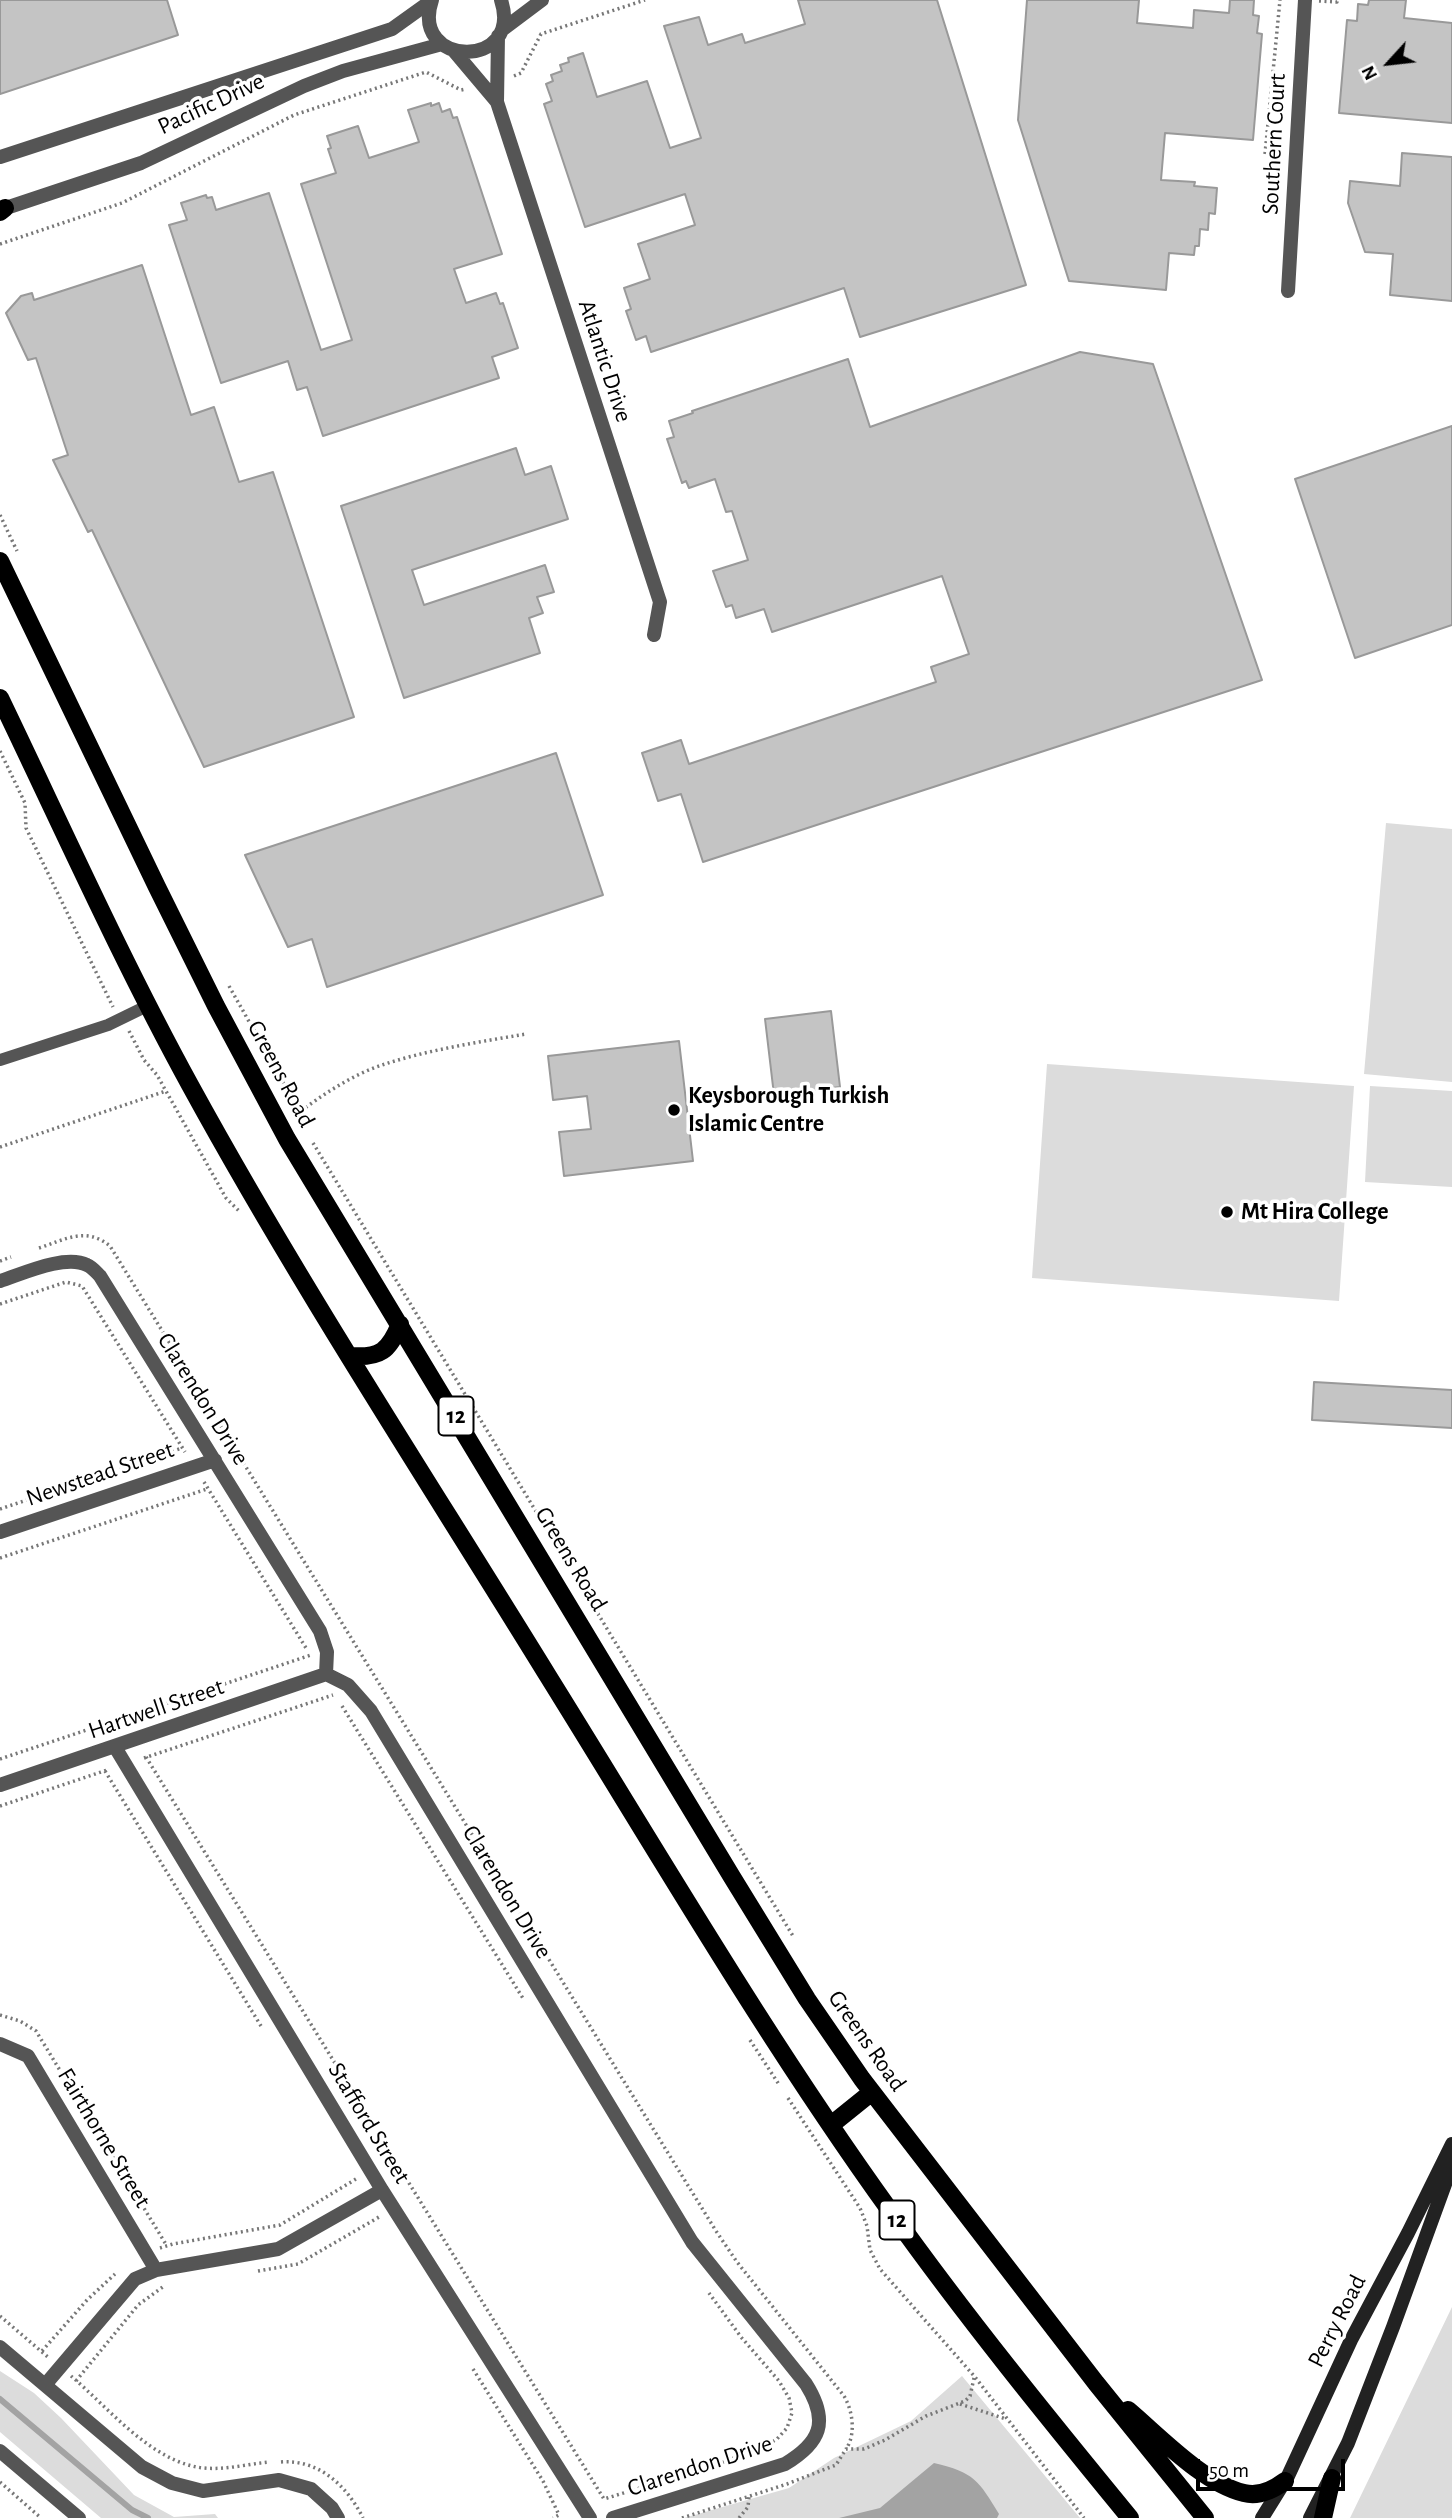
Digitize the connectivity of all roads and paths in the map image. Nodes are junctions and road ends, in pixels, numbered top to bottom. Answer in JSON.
{"nodes":[{"id":1,"x":501,"y":0,"type":"edge"},
{"id":2,"x":542,"y":0,"type":"edge"},
{"id":3,"x":645,"y":0,"type":"edge"},
{"id":4,"x":1280,"y":0,"type":"edge"},
{"id":5,"x":1305,"y":0,"type":"edge"},
{"id":6,"x":1313,"y":0,"type":"edge"},
{"id":7,"x":1337,"y":0,"type":"edge"},
{"id":8,"x":431,"y":1,"type":"edge"},
{"id":9,"x":500,"y":33,"type":"junction"},
{"id":10,"x":448,"y":48,"type":"junction"},
{"id":11,"x":497,"y":80,"type":"junction"},
{"id":12,"x":483,"y":85,"type":"junction"},
{"id":13,"x":497,"y":102,"type":"junction"},
{"id":14,"x":1265,"y":154,"type":"dead end"},
{"id":15,"x":0,"y":157,"type":"edge"},
{"id":16,"x":2,"y":210,"type":"edge"},
{"id":17,"x":0,"y":244,"type":"edge"},
{"id":18,"x":1288,"y":291,"type":"dead end"},
{"id":19,"x":0,"y":515,"type":"edge"},
{"id":20,"x":21,"y":559,"type":"dead end"},
{"id":21,"x":0,"y":561,"type":"edge"},
{"id":22,"x":654,"y":635,"type":"dead end"},
{"id":23,"x":0,"y":698,"type":"edge"},
{"id":24,"x":223,"y":976,"type":"dead end"},
{"id":25,"x":149,"y":1005,"type":"junction"},
{"id":26,"x":526,"y":1034,"type":"dead end"},
{"id":27,"x":0,"y":1060,"type":"edge"},
{"id":28,"x":166,"y":1091,"type":"dead end"},
{"id":29,"x":297,"y":1114,"type":"junction"},
{"id":30,"x":300,"y":1120,"type":"dead end"},
{"id":31,"x":307,"y":1132,"type":"dead end"},
{"id":32,"x":0,"y":1147,"type":"edge"},
{"id":33,"x":33,"y":1250,"type":"dead end"},
{"id":34,"x":22,"y":1254,"type":"dead end"},
{"id":35,"x":0,"y":1261,"type":"edge"},
{"id":36,"x":0,"y":1282,"type":"edge"},
{"id":37,"x":0,"y":1304,"type":"edge"},
{"id":38,"x":400,"y":1324,"type":"junction"},
{"id":39,"x":351,"y":1356,"type":"junction"},
{"id":40,"x":182,"y":1448,"type":"junction"},
{"id":41,"x":215,"y":1460,"type":"junction"},
{"id":42,"x":194,"y":1467,"type":"junction"},
{"id":43,"x":208,"y":1489,"type":"junction"},
{"id":44,"x":0,"y":1509,"type":"edge"},
{"id":45,"x":0,"y":1532,"type":"edge"},
{"id":46,"x":0,"y":1558,"type":"edge"},
{"id":47,"x":311,"y":1655,"type":"junction"},
{"id":48,"x":324,"y":1675,"type":"junction"},
{"id":49,"x":342,"y":1706,"type":"dead end"},
{"id":50,"x":115,"y":1747,"type":"junction"},
{"id":51,"x":146,"y":1758,"type":"junction"},
{"id":52,"x":0,"y":1759,"type":"edge"},
{"id":53,"x":125,"y":1764,"type":"junction"},
{"id":54,"x":0,"y":1785,"type":"edge"},
{"id":55,"x":0,"y":1806,"type":"edge"},
{"id":56,"x":798,"y":1945,"type":"dead end"},
{"id":57,"x":531,"y":2011,"type":"dead end"},
{"id":58,"x":0,"y":2015,"type":"edge"},
{"id":59,"x":0,"y":2044,"type":"edge"},
{"id":60,"x":872,"y":2092,"type":"junction"},
{"id":61,"x":831,"y":2124,"type":"junction"},
{"id":62,"x":1452,"y":2144,"type":"edge"},
{"id":63,"x":1452,"y":2165,"type":"edge"},
{"id":64,"x":382,"y":2190,"type":"junction"},
{"id":65,"x":379,"y":2217,"type":"dead end"},
{"id":66,"x":167,"y":2246,"type":"dead end"},
{"id":67,"x":156,"y":2270,"type":"junction"},
{"id":68,"x":251,"y":2272,"type":"dead end"},
{"id":69,"x":173,"y":2284,"type":"dead end"},
{"id":70,"x":705,"y":2287,"type":"dead end"},
{"id":71,"x":0,"y":2316,"type":"edge"},
{"id":72,"x":0,"y":2347,"type":"edge"},
{"id":73,"x":60,"y":2367,"type":"junction"},
{"id":74,"x":974,"y":2376,"type":"dead end"},
{"id":75,"x":76,"y":2381,"type":"junction"},
{"id":76,"x":1096,"y":2383,"type":"junction"},
{"id":77,"x":45,"y":2385,"type":"junction"},
{"id":78,"x":958,"y":2403,"type":"junction"},
{"id":79,"x":1008,"y":2420,"type":"dead end"},
{"id":80,"x":846,"y":2449,"type":"junction"},
{"id":81,"x":0,"y":2451,"type":"edge"},
{"id":82,"x":1332,"y":2477,"type":"junction"},
{"id":83,"x":1285,"y":2481,"type":"junction"},
{"id":84,"x":0,"y":2482,"type":"edge"},
{"id":85,"x":749,"y":2496,"type":"junction"},
{"id":86,"x":41,"y":2518,"type":"edge"},
{"id":87,"x":79,"y":2518,"type":"edge"},
{"id":88,"x":338,"y":2518,"type":"edge"},
{"id":89,"x":363,"y":2518,"type":"edge"},
{"id":90,"x":590,"y":2518,"type":"edge"},
{"id":91,"x":613,"y":2518,"type":"edge"},
{"id":92,"x":684,"y":2518,"type":"edge"},
{"id":93,"x":739,"y":2518,"type":"edge"},
{"id":94,"x":1129,"y":2518,"type":"edge"},
{"id":95,"x":1205,"y":2518,"type":"edge"},
{"id":96,"x":1262,"y":2518,"type":"edge"},
{"id":97,"x":1310,"y":2518,"type":"edge"},
{"id":98,"x":1322,"y":2518,"type":"edge"}],
"edges":[{"from":1,"to":9,"type":"street","name":"Atlantic Drive"},
{"from":2,"to":9,"type":"street"},
{"from":3,"to":11,"type":"path"},
{"from":4,"to":14,"type":"path"},
{"from":5,"to":18,"type":"street","name":"Southern Court"},
{"from":6,"to":7,"type":"path"},
{"from":8,"to":10,"type":"street","name":"Atlantic Drive"},
{"from":8,"to":15,"type":"street","name":"Pacific Drive"},
{"from":9,"to":10,"type":"street","name":"Pacific Drive"},
{"from":9,"to":11,"type":"street","name":"Atlantic Drive"},
{"from":10,"to":12,"type":"street","name":"Atlantic Drive"},
{"from":10,"to":16,"type":"street","name":"Pacific Drive"},
{"from":11,"to":13,"type":"street","name":"Atlantic Drive"},
{"from":12,"to":13,"type":"street","name":"Atlantic Drive"},
{"from":12,"to":17,"type":"path"},
{"from":13,"to":22,"type":"street","name":"Atlantic Drive"},
{"from":19,"to":20,"type":"path"},
{"from":21,"to":38,"type":"main road","name":"Greens Road","number":"12"},
{"from":23,"to":25,"type":"main road","number":"12"},
{"from":24,"to":29,"type":"path"},
{"from":25,"to":27,"type":"lane"},
{"from":25,"to":39,"type":"main road","number":"12"},
{"from":26,"to":29,"type":"path"},
{"from":28,"to":32,"type":"path"},
{"from":29,"to":30,"type":"path"},
{"from":31,"to":56,"type":"path"},
{"from":33,"to":80,"type":"path"},
{"from":34,"to":35,"type":"path"},
{"from":36,"to":41,"type":"street","name":"Clarendon Drive"},
{"from":37,"to":40,"type":"path"},
{"from":38,"to":39,"type":"main road"},
{"from":38,"to":60,"type":"main road","name":"Greens Road","number":"12"},
{"from":39,"to":61,"type":"main road","number":"12"},
{"from":40,"to":42,"type":"path"},
{"from":40,"to":44,"type":"path"},
{"from":41,"to":42,"type":"street","name":"Newstead Street"},
{"from":41,"to":48,"type":"street","name":"Clarendon Drive"},
{"from":42,"to":43,"type":"path"},
{"from":42,"to":45,"type":"street","name":"Newstead Street"},
{"from":43,"to":46,"type":"path"},
{"from":43,"to":47,"type":"path"},
{"from":47,"to":48,"type":"path"},
{"from":47,"to":52,"type":"path"},
{"from":48,"to":50,"type":"street","name":"Hartwell Street"},
{"from":48,"to":51,"type":"path"},
{"from":48,"to":91,"type":"street","name":"Clarendon Drive"},
{"from":49,"to":57,"type":"path"},
{"from":50,"to":53,"type":"street","name":"Stafford Street"},
{"from":50,"to":54,"type":"street","name":"Hartwell Street"},
{"from":51,"to":53,"type":"path"},
{"from":51,"to":70,"type":"path"},
{"from":53,"to":55,"type":"path"},
{"from":53,"to":64,"type":"street","name":"Stafford Street"},
{"from":58,"to":66,"type":"path"},
{"from":59,"to":67,"type":"street","name":"Fairthorne Street"},
{"from":60,"to":61,"type":"main road"},
{"from":60,"to":76,"type":"main road","name":"Greens Road","number":"12"},
{"from":61,"to":94,"type":"main road","number":"12"},
{"from":62,"to":83,"type":"main road","name":"Perry Road"},
{"from":63,"to":82,"type":"main road","name":"Perry Road"},
{"from":64,"to":67,"type":"street"},
{"from":64,"to":90,"type":"street","name":"Stafford Street"},
{"from":65,"to":68,"type":"path"},
{"from":67,"to":73,"type":"street"},
{"from":69,"to":75,"type":"path"},
{"from":71,"to":73,"type":"path"},
{"from":72,"to":77,"type":"street"},
{"from":73,"to":75,"type":"path"},
{"from":73,"to":77,"type":"street"},
{"from":74,"to":78,"type":"path"},
{"from":75,"to":89,"type":"path"},
{"from":76,"to":83,"type":"main road"},
{"from":76,"to":95,"type":"main road","name":"Greens Road","number":"12"},
{"from":77,"to":88,"type":"street"},
{"from":78,"to":79,"type":"path"},
{"from":78,"to":80,"type":"path"},
{"from":80,"to":85,"type":"path"},
{"from":81,"to":87,"type":"street"},
{"from":82,"to":97,"type":"main road","name":"Perry Road"},
{"from":82,"to":98,"type":"main road"},
{"from":83,"to":96,"type":"main road","name":"Perry Road"},
{"from":84,"to":86,"type":"path"},
{"from":85,"to":92,"type":"path"},
{"from":85,"to":93,"type":"path"}]}
